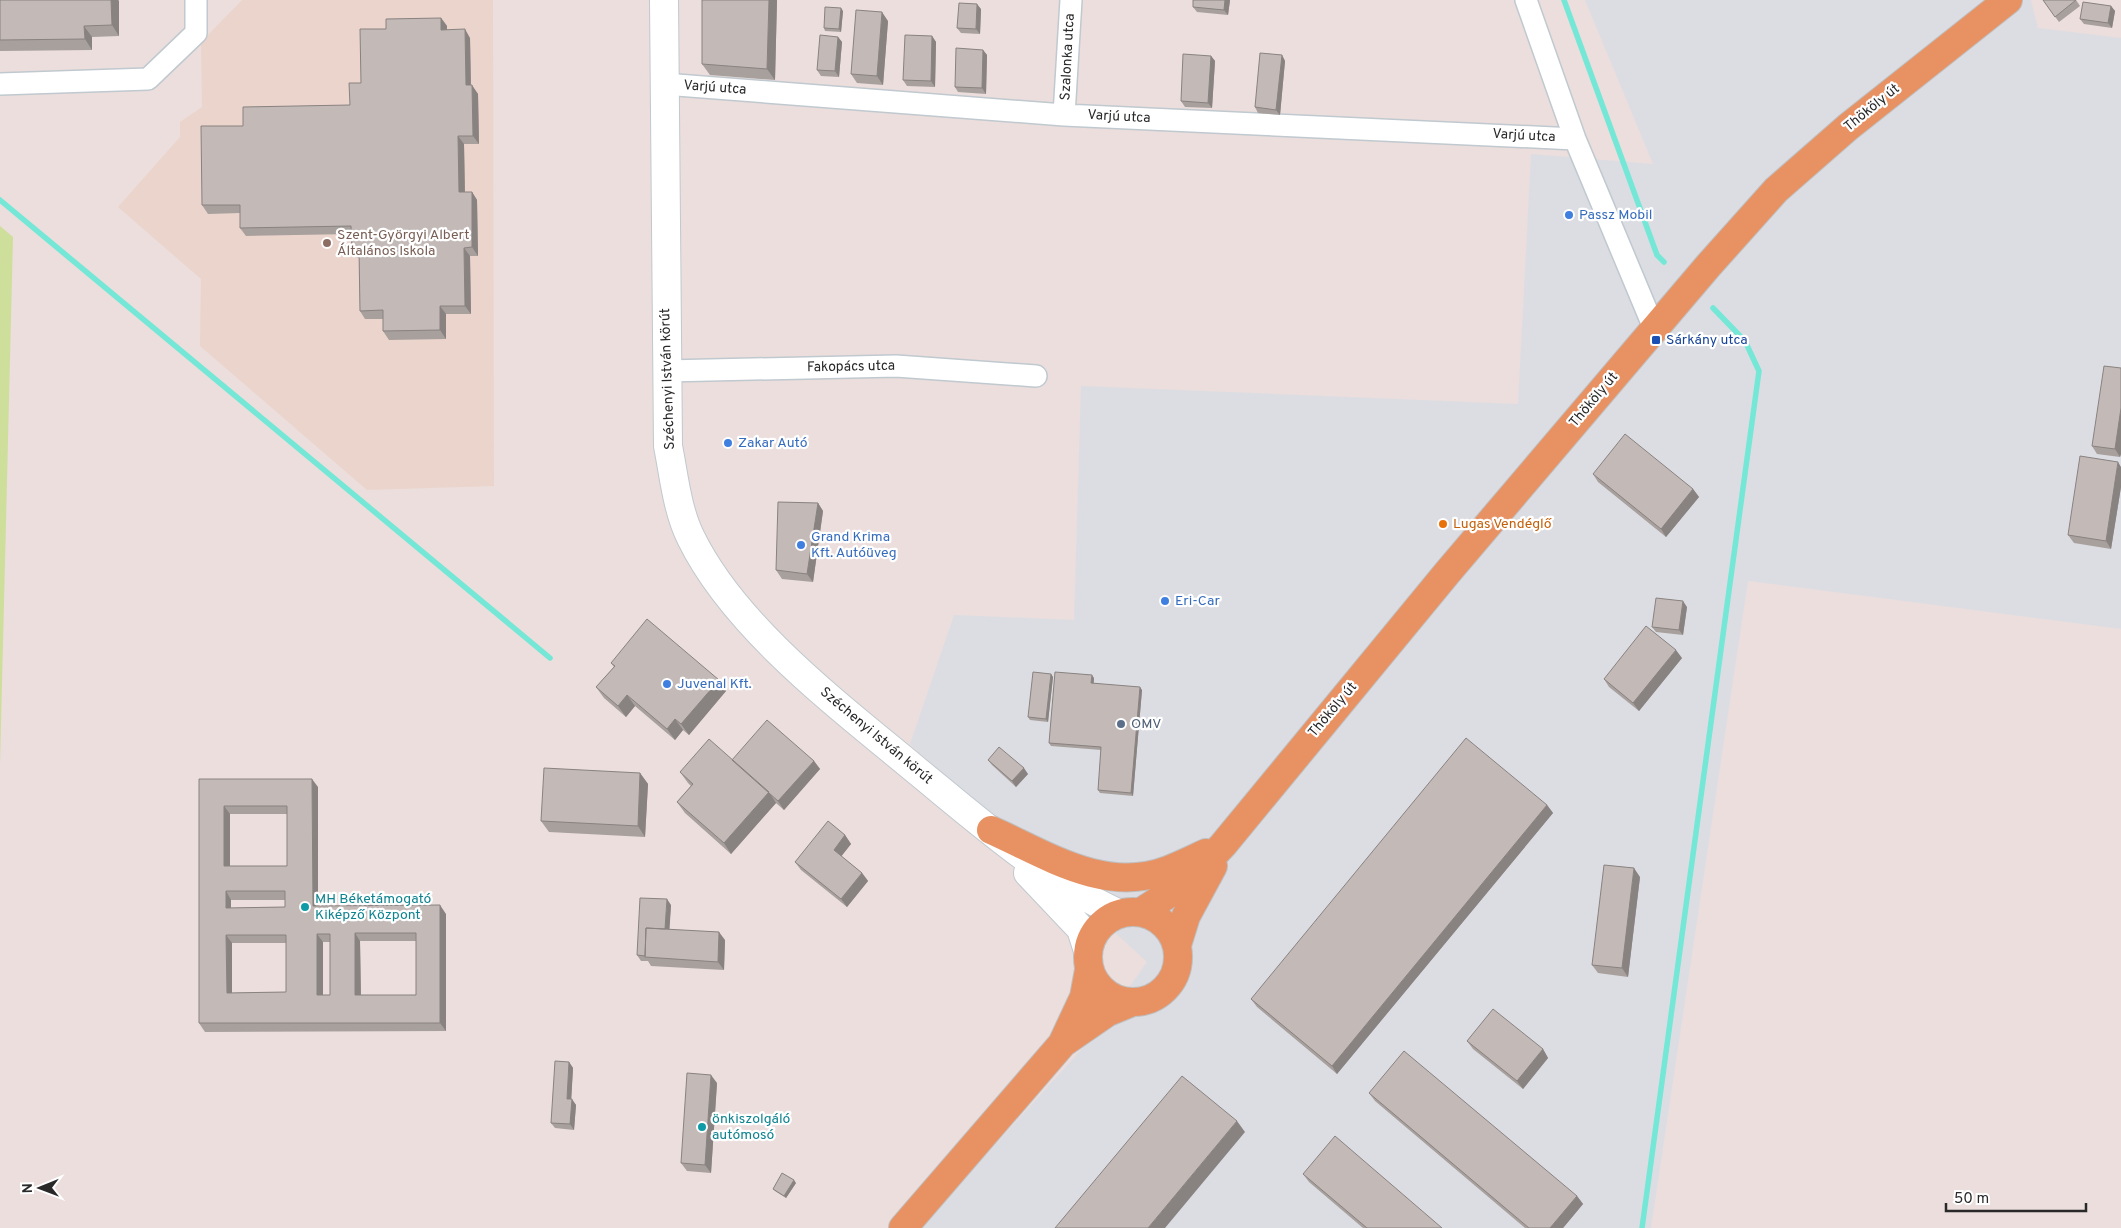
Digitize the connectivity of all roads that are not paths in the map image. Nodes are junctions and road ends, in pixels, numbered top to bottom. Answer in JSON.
{"nodes":[{"id":1,"x":196,"y":0,"type":"edge"},
{"id":2,"x":664,"y":0,"type":"edge"},
{"id":3,"x":1071,"y":0,"type":"edge"},
{"id":4,"x":1526,"y":0,"type":"edge"},
{"id":5,"x":2008,"y":0,"type":"edge"},
{"id":6,"x":0,"y":84,"type":"edge"},
{"id":7,"x":664,"y":84,"type":"junction"},
{"id":8,"x":1064,"y":115,"type":"junction"},
{"id":9,"x":1575,"y":138,"type":"junction"},
{"id":10,"x":1654,"y":328,"type":"junction"},
{"id":11,"x":666,"y":371,"type":"junction"},
{"id":12,"x":1036,"y":376,"type":"dead end"},
{"id":13,"x":981,"y":822,"type":"junction"},
{"id":14,"x":1223,"y":844,"type":"junction"},
{"id":15,"x":1130,"y":913,"type":"junction"},
{"id":16,"x":1177,"y":945,"type":"junction"},
{"id":17,"x":1088,"y":961,"type":"junction"},
{"id":18,"x":1130,"y":1003,"type":"junction"},
{"id":19,"x":1062,"y":1044,"type":"junction"},
{"id":20,"x":903,"y":1228,"type":"edge"}],
"edges":[{"from":1,"to":6,"type":"street"},
{"from":2,"to":7,"type":"street","name":"Széchenyi István körút"},
{"from":3,"to":8,"type":"street","name":"Szalonka utca"},
{"from":4,"to":9,"type":"street"},
{"from":5,"to":10,"type":"main road","name":"Thököly út"},
{"from":7,"to":8,"type":"street","name":"Varjú utca"},
{"from":7,"to":11,"type":"street","name":"Széchenyi István körút"},
{"from":8,"to":9,"type":"street","name":"Varjú utca"},
{"from":9,"to":10,"type":"street"},
{"from":10,"to":14,"type":"main road","name":"Thököly út"},
{"from":11,"to":12,"type":"street","name":"Fakopács utca"},
{"from":11,"to":13,"type":"street","name":"Széchenyi István körút"},
{"from":13,"to":14,"type":"main road"},
{"from":13,"to":15,"type":"street","name":"Széchenyi István körút"},
{"from":13,"to":17,"type":"street","name":"Széchenyi István körút"},
{"from":14,"to":15,"type":"main road","name":"Thököly út"},
{"from":14,"to":16,"type":"main road","name":"Thököly út"},
{"from":15,"to":16,"type":"main road"},
{"from":15,"to":17,"type":"main road","name":"Thököly út"},
{"from":16,"to":18,"type":"main road","name":"Thököly út"},
{"from":17,"to":18,"type":"main road"},
{"from":17,"to":19,"type":"main road","name":"Thököly út"},
{"from":18,"to":19,"type":"main road","name":"Thököly út"},
{"from":19,"to":20,"type":"main road"}]}
